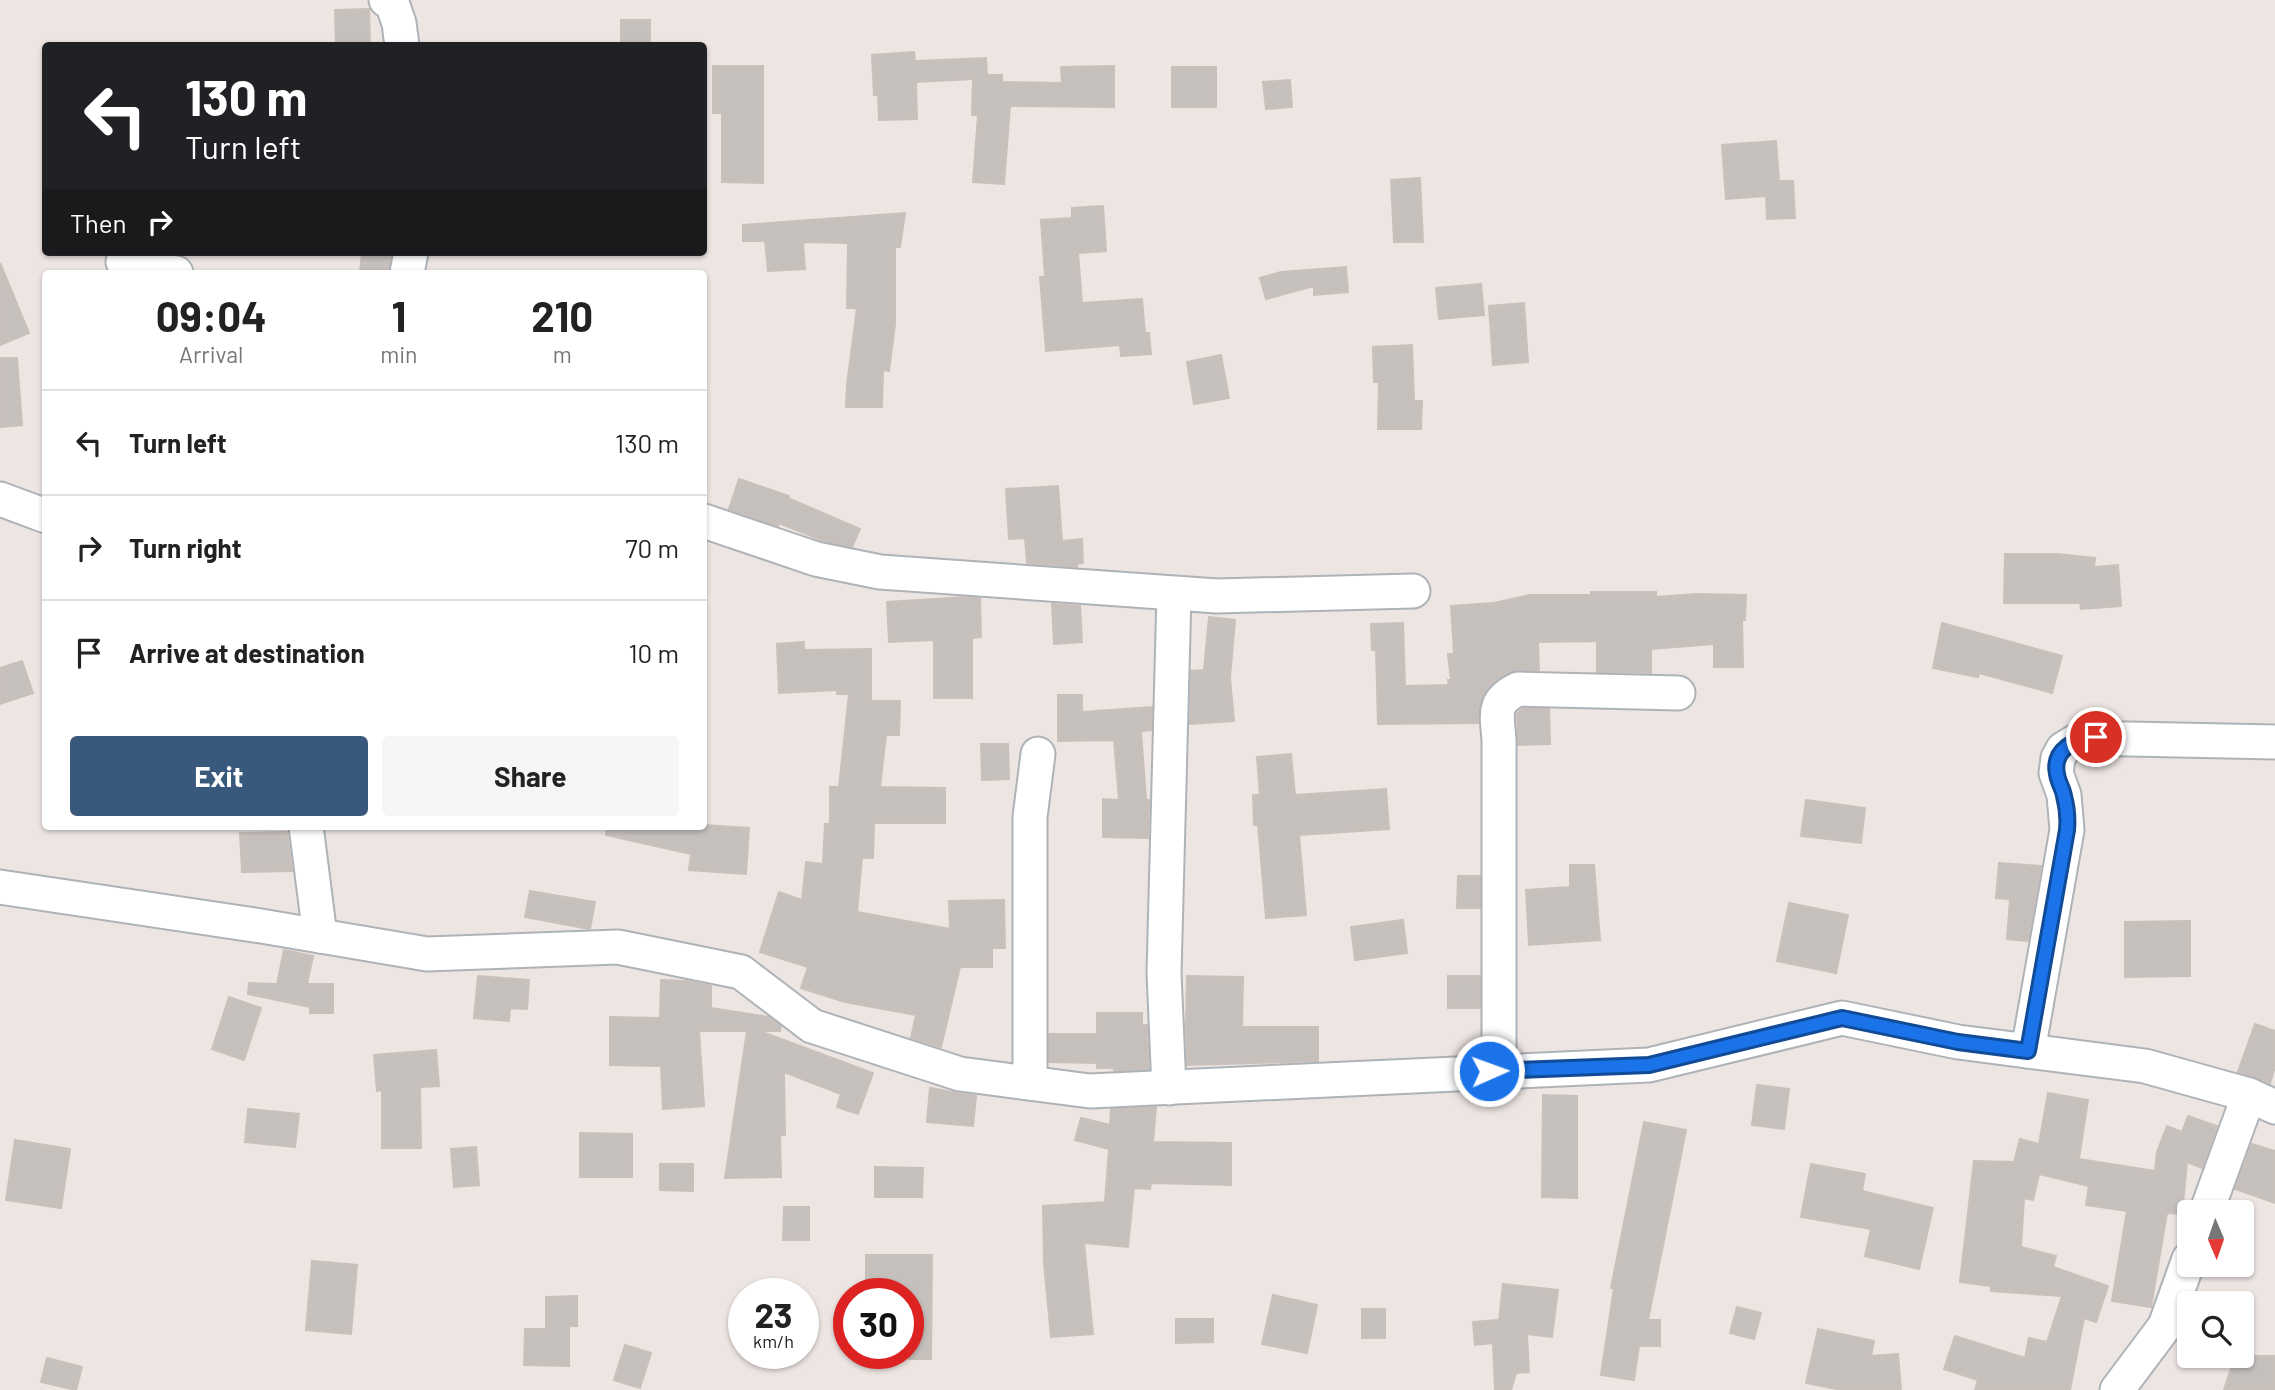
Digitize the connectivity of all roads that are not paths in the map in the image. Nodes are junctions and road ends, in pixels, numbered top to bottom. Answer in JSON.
{"nodes":[{"id":1,"x":390,"y":1,"type":"edge"},
{"id":2,"x":401,"y":42,"type":"edge"},
{"id":3,"x":123,"y":262,"type":"dead end"},
{"id":4,"x":162,"y":270,"type":"edge"},
{"id":5,"x":0,"y":499,"type":"edge"},
{"id":6,"x":42,"y":515,"type":"edge"},
{"id":7,"x":707,"y":522,"type":"edge"},
{"id":8,"x":1413,"y":591,"type":"dead end"},
{"id":9,"x":1174,"y":594,"type":"junction"},
{"id":10,"x":1678,"y":693,"type":"dead end"},
{"id":11,"x":2275,"y":742,"type":"edge"},
{"id":12,"x":1038,"y":754,"type":"dead end"},
{"id":13,"x":307,"y":830,"type":"edge"},
{"id":14,"x":0,"y":887,"type":"edge"},
{"id":15,"x":320,"y":936,"type":"junction"},
{"id":16,"x":2028,"y":1051,"type":"junction"},
{"id":17,"x":1499,"y":1070,"type":"junction"},
{"id":18,"x":1030,"y":1083,"type":"junction"},
{"id":19,"x":1169,"y":1088,"type":"junction"},
{"id":20,"x":2262,"y":1101,"type":"edge"},
{"id":21,"x":2212,"y":1200,"type":"edge"},
{"id":22,"x":2182,"y":1278,"type":"edge"},
{"id":23,"x":2117,"y":1390,"type":"edge"}],
"edges":[{"from":1,"to":2,"type":"street"},
{"from":3,"to":4,"type":"street"},
{"from":5,"to":6,"type":"street"},
{"from":7,"to":9,"type":"street"},
{"from":8,"to":9,"type":"street"},
{"from":9,"to":19,"type":"street"},
{"from":10,"to":17,"type":"street"},
{"from":11,"to":16,"type":"street"},
{"from":12,"to":18,"type":"street"},
{"from":13,"to":15,"type":"street"},
{"from":14,"to":15,"type":"street"},
{"from":15,"to":18,"type":"street"},
{"from":16,"to":17,"type":"street"},
{"from":16,"to":20,"type":"street"},
{"from":17,"to":19,"type":"street"},
{"from":18,"to":19,"type":"street"},
{"from":20,"to":21,"type":"street"},
{"from":22,"to":23,"type":"street"}]}
